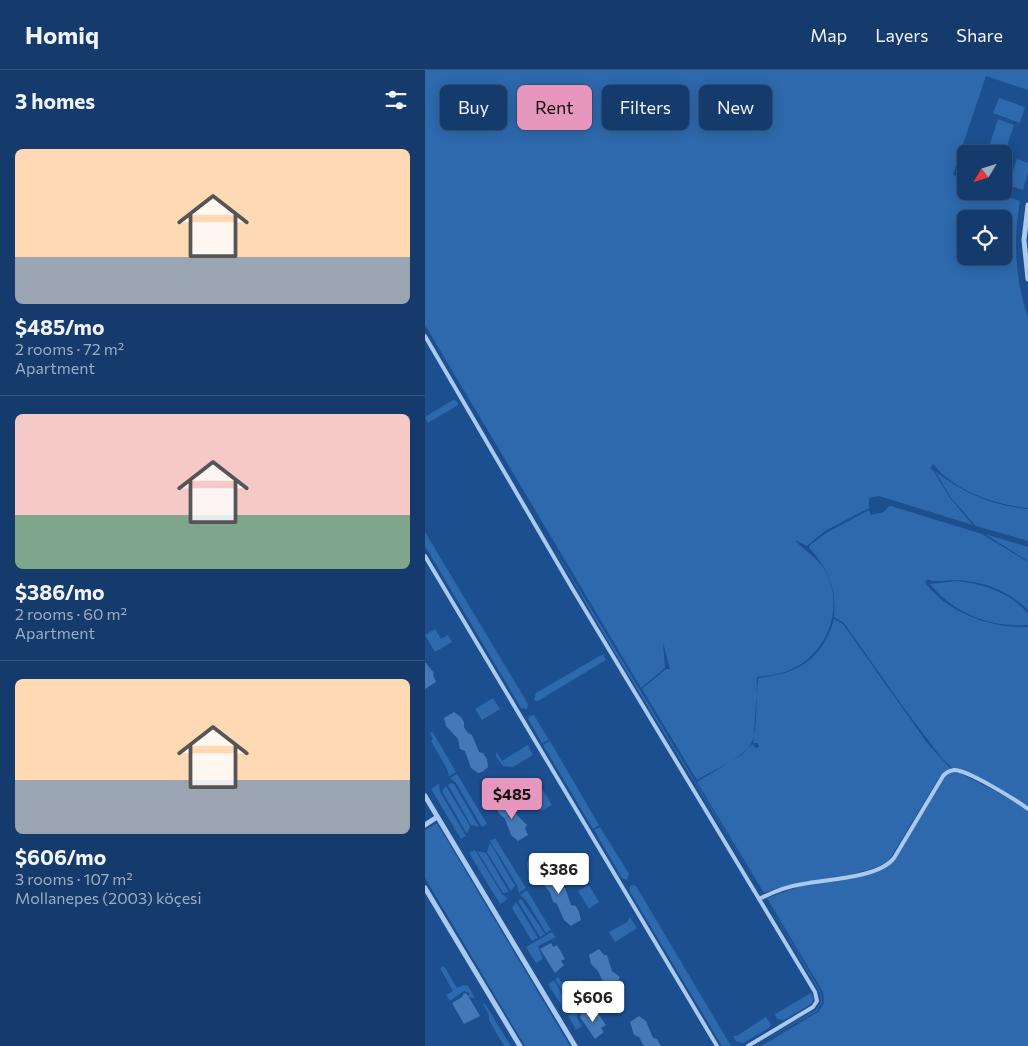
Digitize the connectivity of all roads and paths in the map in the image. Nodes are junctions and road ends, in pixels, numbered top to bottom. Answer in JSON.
{"nodes":[{"id":1,"x":1028,"y":204,"type":"edge"},
{"id":2,"x":1028,"y":279,"type":"edge"},
{"id":3,"x":425,"y":336,"type":"edge"},
{"id":4,"x":425,"y":556,"type":"edge"},
{"id":5,"x":425,"y":796,"type":"edge"},
{"id":6,"x":1028,"y":809,"type":"edge"},
{"id":7,"x":437,"y":817,"type":"junction"},
{"id":8,"x":425,"y":825,"type":"edge"},
{"id":9,"x":425,"y":888,"type":"edge"},
{"id":10,"x":759,"y":899,"type":"junction"},
{"id":11,"x":520,"y":1046,"type":"edge"},
{"id":12,"x":575,"y":1046,"type":"edge"},
{"id":13,"x":717,"y":1046,"type":"edge"},
{"id":14,"x":748,"y":1046,"type":"edge"}],
"edges":[{"from":1,"to":2,"type":"street"},
{"from":3,"to":10,"type":"street"},
{"from":4,"to":13,"type":"street"},
{"from":5,"to":7,"type":"street"},
{"from":6,"to":10,"type":"street"},
{"from":7,"to":8,"type":"street"},
{"from":7,"to":12,"type":"street"},
{"from":9,"to":11,"type":"street"},
{"from":10,"to":14,"type":"street"}]}
